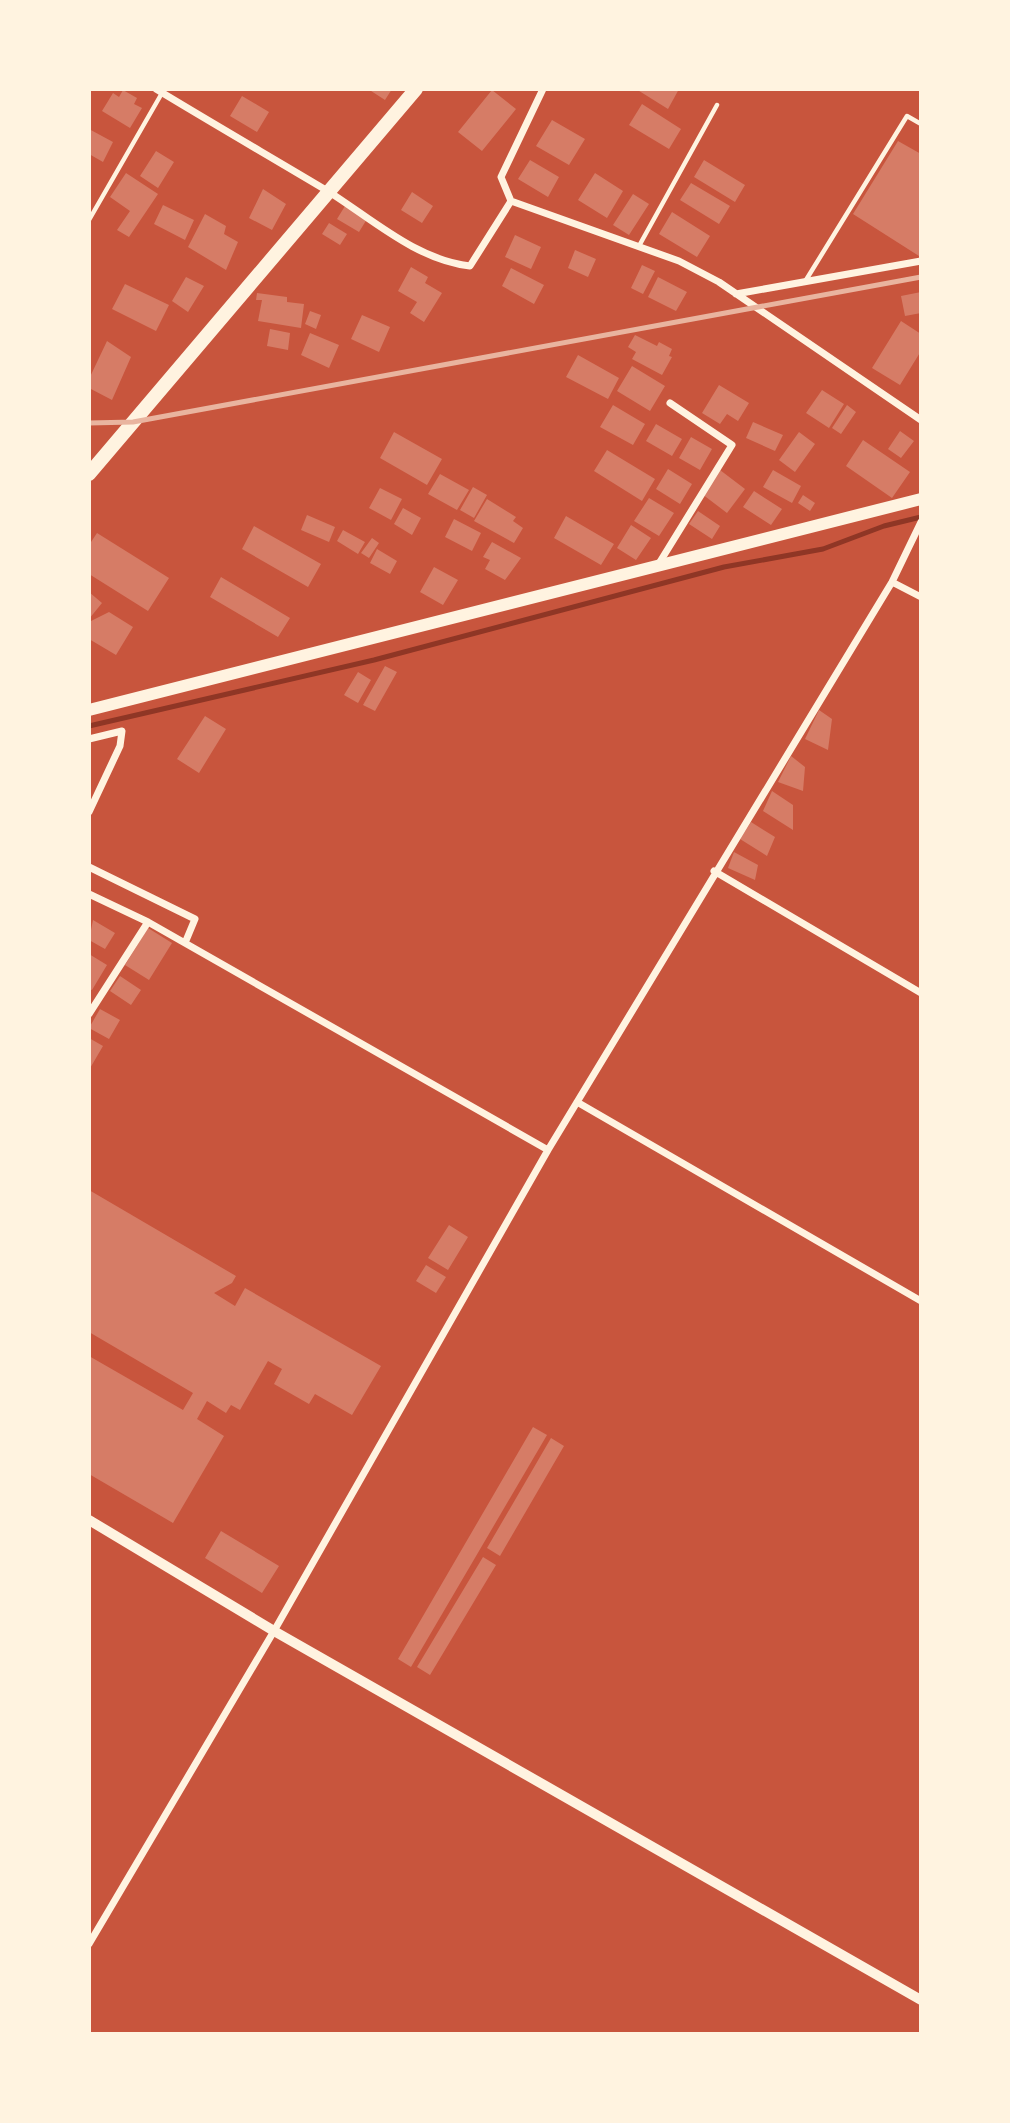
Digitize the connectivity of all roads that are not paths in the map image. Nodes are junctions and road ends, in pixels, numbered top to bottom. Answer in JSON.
{"nodes":[{"id":1,"x":416,"y":89,"type":"edge"},
{"id":2,"x":543,"y":89,"type":"edge"},
{"id":3,"x":159,"y":91,"type":"edge"},
{"id":4,"x":717,"y":105,"type":"dead end"},
{"id":5,"x":921,"y":124,"type":"edge"},
{"id":6,"x":328,"y":192,"type":"junction"},
{"id":7,"x":511,"y":201,"type":"junction"},
{"id":8,"x":89,"y":220,"type":"edge"},
{"id":9,"x":639,"y":247,"type":"junction"},
{"id":10,"x":921,"y":261,"type":"edge"},
{"id":11,"x":805,"y":281,"type":"junction"},
{"id":12,"x":736,"y":294,"type":"junction"},
{"id":13,"x":670,"y":403,"type":"dead end"},
{"id":14,"x":921,"y":420,"type":"edge"},
{"id":15,"x":89,"y":474,"type":"edge"},
{"id":16,"x":921,"y":499,"type":"edge"},
{"id":17,"x":919,"y":526,"type":"edge"},
{"id":18,"x":658,"y":565,"type":"junction"},
{"id":19,"x":892,"y":582,"type":"junction"},
{"id":20,"x":921,"y":597,"type":"edge"},
{"id":21,"x":89,"y":710,"type":"edge"},
{"id":22,"x":89,"y":739,"type":"edge"},
{"id":23,"x":89,"y":812,"type":"edge"},
{"id":24,"x":89,"y":867,"type":"edge"},
{"id":25,"x":714,"y":871,"type":"junction"},
{"id":26,"x":89,"y":894,"type":"edge"},
{"id":27,"x":148,"y":922,"type":"junction"},
{"id":28,"x":185,"y":943,"type":"junction"},
{"id":29,"x":921,"y":993,"type":"edge"},
{"id":30,"x":89,"y":1014,"type":"edge"},
{"id":31,"x":577,"y":1102,"type":"junction"},
{"id":32,"x":548,"y":1150,"type":"junction"},
{"id":33,"x":921,"y":1301,"type":"edge"},
{"id":34,"x":89,"y":1520,"type":"edge"},
{"id":35,"x":274,"y":1631,"type":"junction"},
{"id":36,"x":89,"y":1944,"type":"edge"},
{"id":37,"x":921,"y":2000,"type":"edge"}],
"edges":[{"from":1,"to":6,"type":"main road"},
{"from":2,"to":7,"type":"street"},
{"from":3,"to":6,"type":"street"},
{"from":3,"to":8,"type":"lane"},
{"from":4,"to":9,"type":"lane"},
{"from":5,"to":11,"type":"lane"},
{"from":6,"to":7,"type":"street"},
{"from":6,"to":15,"type":"main road"},
{"from":7,"to":9,"type":"street"},
{"from":9,"to":12,"type":"street"},
{"from":10,"to":11,"type":"street"},
{"from":11,"to":12,"type":"street"},
{"from":12,"to":14,"type":"street"},
{"from":13,"to":18,"type":"street"},
{"from":16,"to":18,"type":"main road"},
{"from":17,"to":19,"type":"street"},
{"from":18,"to":21,"type":"main road"},
{"from":19,"to":20,"type":"street"},
{"from":19,"to":25,"type":"street"},
{"from":22,"to":23,"type":"street"},
{"from":24,"to":28,"type":"street"},
{"from":25,"to":29,"type":"street"},
{"from":25,"to":31,"type":"street"},
{"from":26,"to":27,"type":"street"},
{"from":27,"to":28,"type":"street"},
{"from":27,"to":30,"type":"street"},
{"from":28,"to":32,"type":"street"},
{"from":31,"to":32,"type":"street"},
{"from":31,"to":33,"type":"street"},
{"from":32,"to":35,"type":"street"},
{"from":34,"to":35,"type":"street"},
{"from":35,"to":36,"type":"street"},
{"from":35,"to":37,"type":"street"}]}
